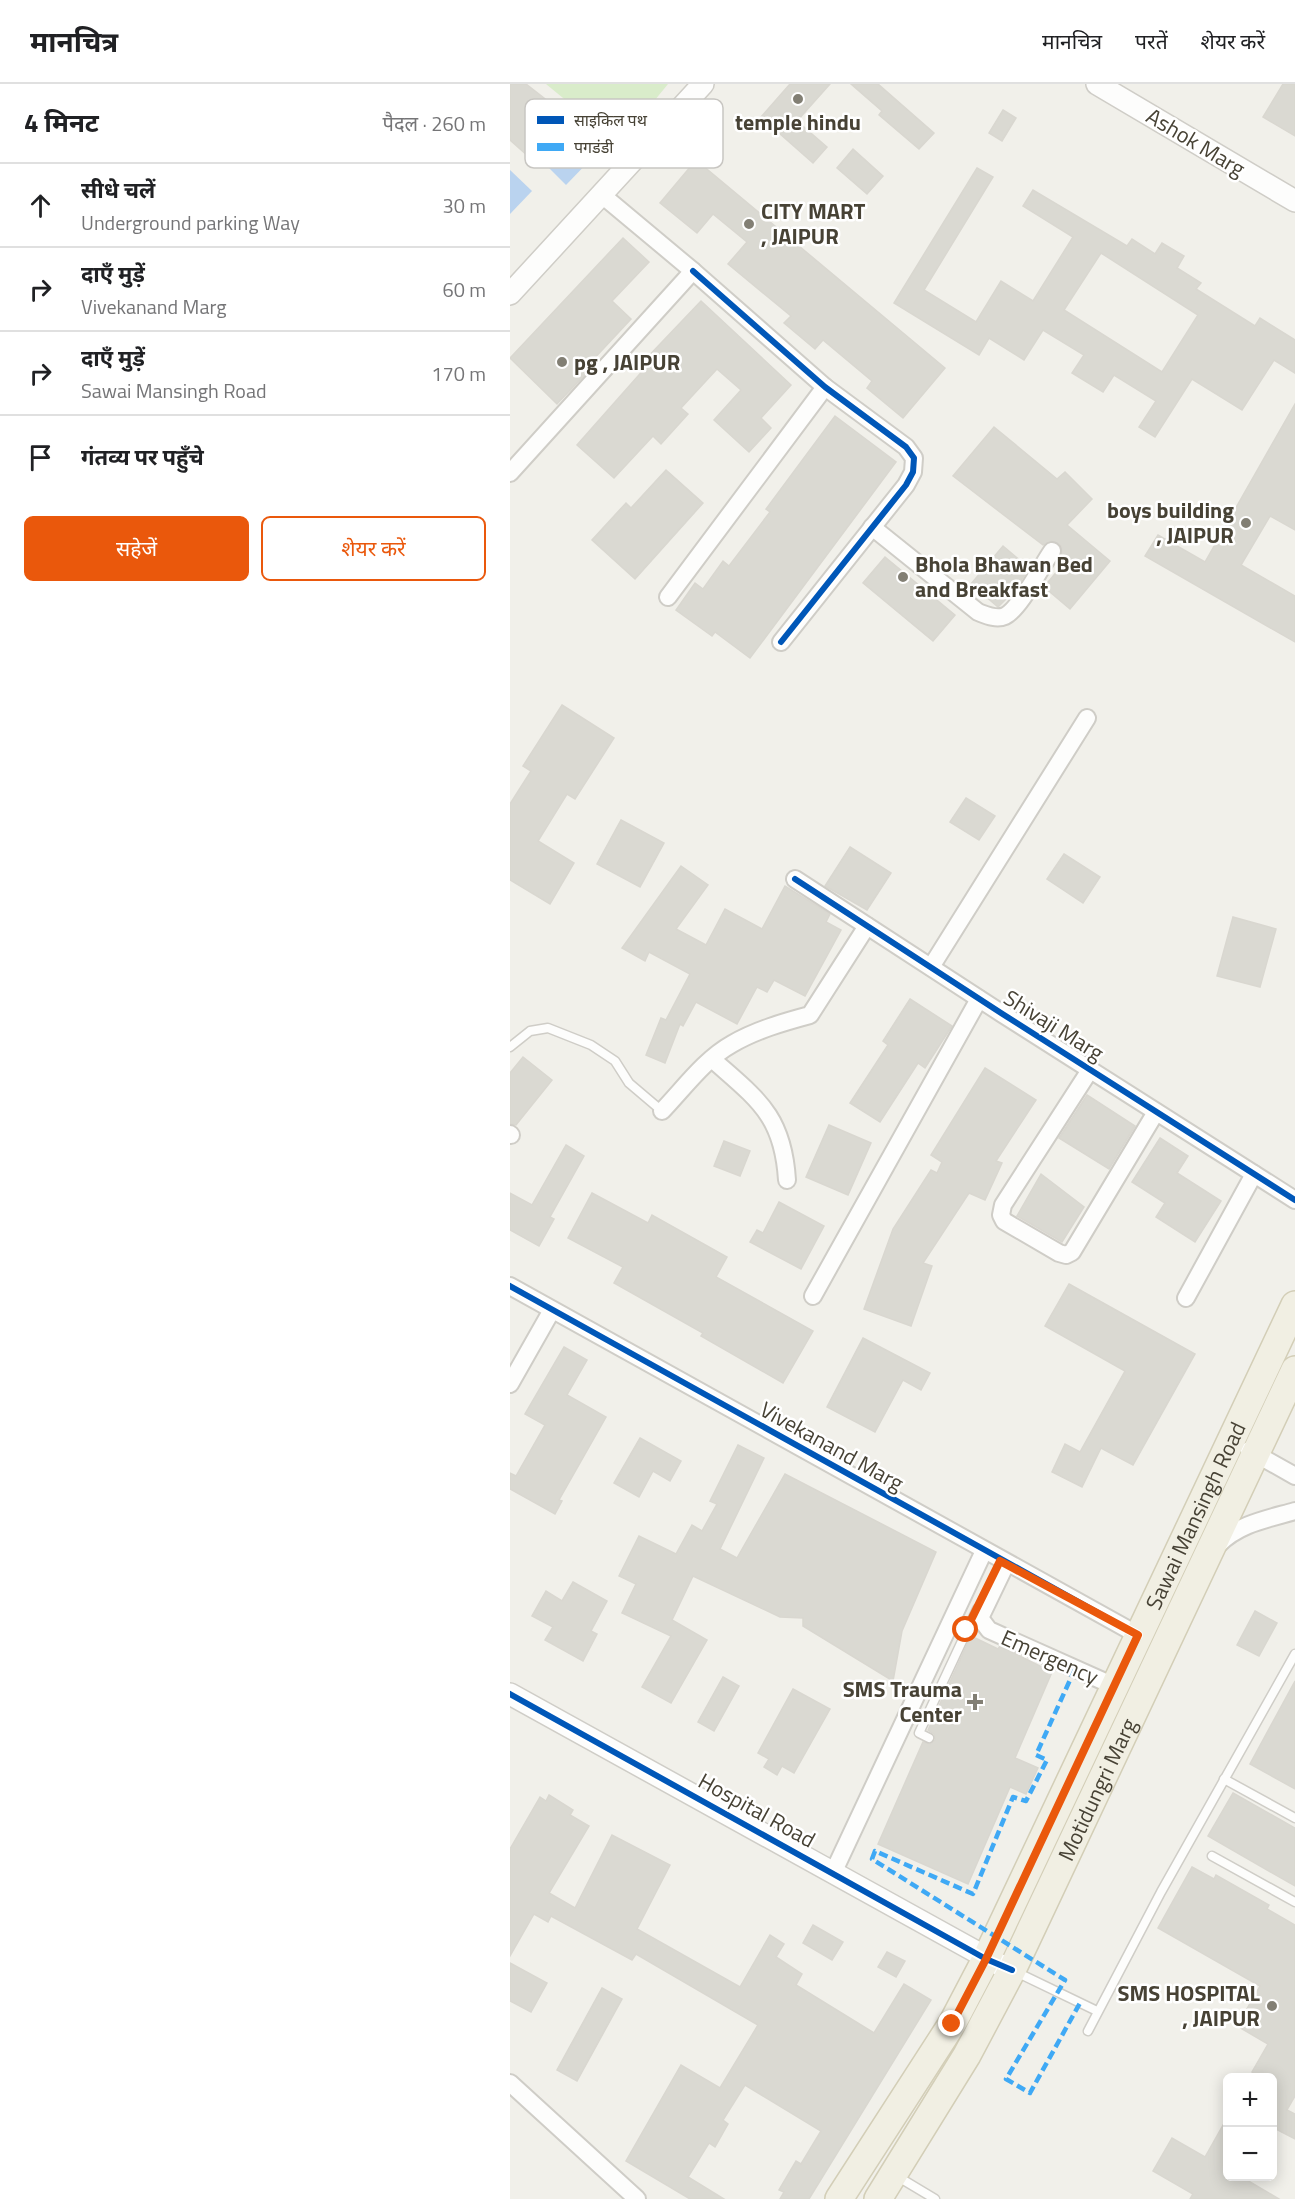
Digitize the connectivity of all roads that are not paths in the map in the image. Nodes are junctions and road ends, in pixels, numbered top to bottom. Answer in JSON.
{"nodes":[{"id":1,"x":703,"y":84,"type":"edge"},
{"id":2,"x":1097,"y":84,"type":"edge"},
{"id":3,"x":689,"y":99,"type":"edge"},
{"id":4,"x":627,"y":168,"type":"edge"},
{"id":5,"x":602,"y":195,"type":"junction"},
{"id":6,"x":1295,"y":201,"type":"edge"},
{"id":7,"x":693,"y":271,"type":"junction"},
{"id":8,"x":510,"y":294,"type":"edge"},
{"id":9,"x":825,"y":387,"type":"junction"},
{"id":10,"x":510,"y":473,"type":"edge"},
{"id":11,"x":872,"y":527,"type":"junction"},
{"id":12,"x":1052,"y":551,"type":"dead end"},
{"id":13,"x":668,"y":597,"type":"dead end"},
{"id":14,"x":781,"y":642,"type":"dead end"},
{"id":15,"x":1087,"y":718,"type":"dead end"},
{"id":16,"x":795,"y":879,"type":"dead end"},
{"id":17,"x":867,"y":926,"type":"junction"},
{"id":18,"x":931,"y":968,"type":"junction"},
{"id":19,"x":979,"y":999,"type":"junction"},
{"id":20,"x":510,"y":1047,"type":"edge"},
{"id":21,"x":712,"y":1059,"type":"junction"},
{"id":22,"x":1090,"y":1070,"type":"junction"},
{"id":23,"x":662,"y":1110,"type":"joint"},
{"id":24,"x":1156,"y":1112,"type":"junction"},
{"id":25,"x":1254,"y":1174,"type":"junction"},
{"id":26,"x":787,"y":1180,"type":"dead end"},
{"id":27,"x":1295,"y":1200,"type":"edge"},
{"id":28,"x":510,"y":1286,"type":"edge"},
{"id":29,"x":813,"y":1296,"type":"dead end"},
{"id":30,"x":1186,"y":1298,"type":"dead end"},
{"id":31,"x":1295,"y":1305,"type":"edge"},
{"id":32,"x":552,"y":1310,"type":"junction"},
{"id":33,"x":1295,"y":1370,"type":"edge"},
{"id":34,"x":510,"y":1384,"type":"edge"},
{"id":35,"x":1230,"y":1441,"type":"junction"},
{"id":36,"x":1256,"y":1454,"type":"junction"},
{"id":37,"x":1295,"y":1476,"type":"edge"},
{"id":38,"x":1295,"y":1511,"type":"edge"},
{"id":39,"x":984,"y":1551,"type":"junction"},
{"id":40,"x":1208,"y":1555,"type":"junction"},
{"id":41,"x":1003,"y":1562,"type":"junction"},
{"id":42,"x":1138,"y":1635,"type":"junction"},
{"id":43,"x":1295,"y":1654,"type":"edge"},
{"id":44,"x":1114,"y":1686,"type":"junction"},
{"id":45,"x":510,"y":1694,"type":"edge"},
{"id":46,"x":929,"y":1738,"type":"dead end"},
{"id":47,"x":1224,"y":1779,"type":"junction"},
{"id":48,"x":1295,"y":1818,"type":"edge"},
{"id":49,"x":1212,"y":1856,"type":"dead end"},
{"id":50,"x":832,"y":1873,"type":"junction"},
{"id":51,"x":1295,"y":1902,"type":"edge"},
{"id":52,"x":986,"y":1959,"type":"junction"},
{"id":53,"x":1012,"y":1970,"type":"junction"},
{"id":54,"x":1097,"y":2011,"type":"junction"},
{"id":55,"x":1088,"y":2031,"type":"dead end"},
{"id":56,"x":510,"y":2083,"type":"edge"},
{"id":57,"x":892,"y":2173,"type":"junction"},
{"id":58,"x":637,"y":2199,"type":"edge"},
{"id":59,"x":839,"y":2199,"type":"edge"},
{"id":60,"x":878,"y":2199,"type":"edge"},
{"id":61,"x":935,"y":2199,"type":"edge"}],
"edges":[{"from":1,"to":3,"type":"street"},
{"from":2,"to":6,"type":"street","name":"Ashok Marg"},
{"from":4,"to":5,"type":"street"},
{"from":5,"to":7,"type":"street"},
{"from":5,"to":8,"type":"street"},
{"from":7,"to":9,"type":"street"},
{"from":7,"to":10,"type":"street"},
{"from":9,"to":11,"type":"street"},
{"from":9,"to":13,"type":"street"},
{"from":11,"to":12,"type":"street"},
{"from":11,"to":14,"type":"street"},
{"from":15,"to":18,"type":"street"},
{"from":16,"to":17,"type":"street","name":"Shivaji Marg"},
{"from":17,"to":18,"type":"street","name":"Shivaji Marg"},
{"from":17,"to":21,"type":"street"},
{"from":18,"to":19,"type":"street","name":"Shivaji Marg"},
{"from":19,"to":22,"type":"street","name":"Shivaji Marg"},
{"from":19,"to":29,"type":"street"},
{"from":20,"to":23,"type":"lane"},
{"from":21,"to":23,"type":"street"},
{"from":21,"to":26,"type":"street"},
{"from":22,"to":24,"type":"street","name":"Shivaji Marg"},
{"from":22,"to":24,"type":"street"},
{"from":24,"to":25,"type":"street","name":"Shivaji Marg"},
{"from":25,"to":27,"type":"street","name":"Shivaji Marg"},
{"from":25,"to":30,"type":"street"},
{"from":28,"to":32,"type":"street","name":"Vivekanand Marg"},
{"from":31,"to":35,"type":"main road","name":"Sawai Mansingh Road"},
{"from":32,"to":34,"type":"street"},
{"from":32,"to":39,"type":"street","name":"Vivekanand Marg"},
{"from":33,"to":36,"type":"main road","name":"Motidungri Marg"},
{"from":35,"to":36,"type":"street"},
{"from":35,"to":42,"type":"main road","name":"Sawai Mansingh Road"},
{"from":36,"to":37,"type":"street"},
{"from":36,"to":40,"type":"main road","name":"Motidungri Marg"},
{"from":38,"to":40,"type":"street"},
{"from":39,"to":41,"type":"street","name":"Vivekanand Marg"},
{"from":39,"to":50,"type":"street"},
{"from":40,"to":53,"type":"main road","name":"Motidungri Marg"},
{"from":41,"to":42,"type":"street","name":"Vivekanand Marg"},
{"from":41,"to":44,"type":"street","name":"Emergency"},
{"from":41,"to":46,"type":"lane"},
{"from":42,"to":44,"type":"main road","name":"Sawai Mansingh Road"},
{"from":43,"to":47,"type":"lane"},
{"from":44,"to":52,"type":"main road","name":"Sawai Mansingh Road"},
{"from":45,"to":50,"type":"street","name":"Hospital Road"},
{"from":47,"to":48,"type":"lane"},
{"from":47,"to":54,"type":"lane"},
{"from":49,"to":51,"type":"lane"},
{"from":50,"to":52,"type":"street","name":"Hospital Road"},
{"from":52,"to":53,"type":"street","name":"Hospital Road"},
{"from":52,"to":59,"type":"main road","name":"Sawai Mansingh Road"},
{"from":53,"to":54,"type":"lane"},
{"from":53,"to":57,"type":"main road","name":"Motidungri Marg"},
{"from":54,"to":55,"type":"lane"},
{"from":56,"to":58,"type":"street"},
{"from":57,"to":60,"type":"main road","name":"Motidungri Marg"},
{"from":57,"to":61,"type":"lane"}]}
